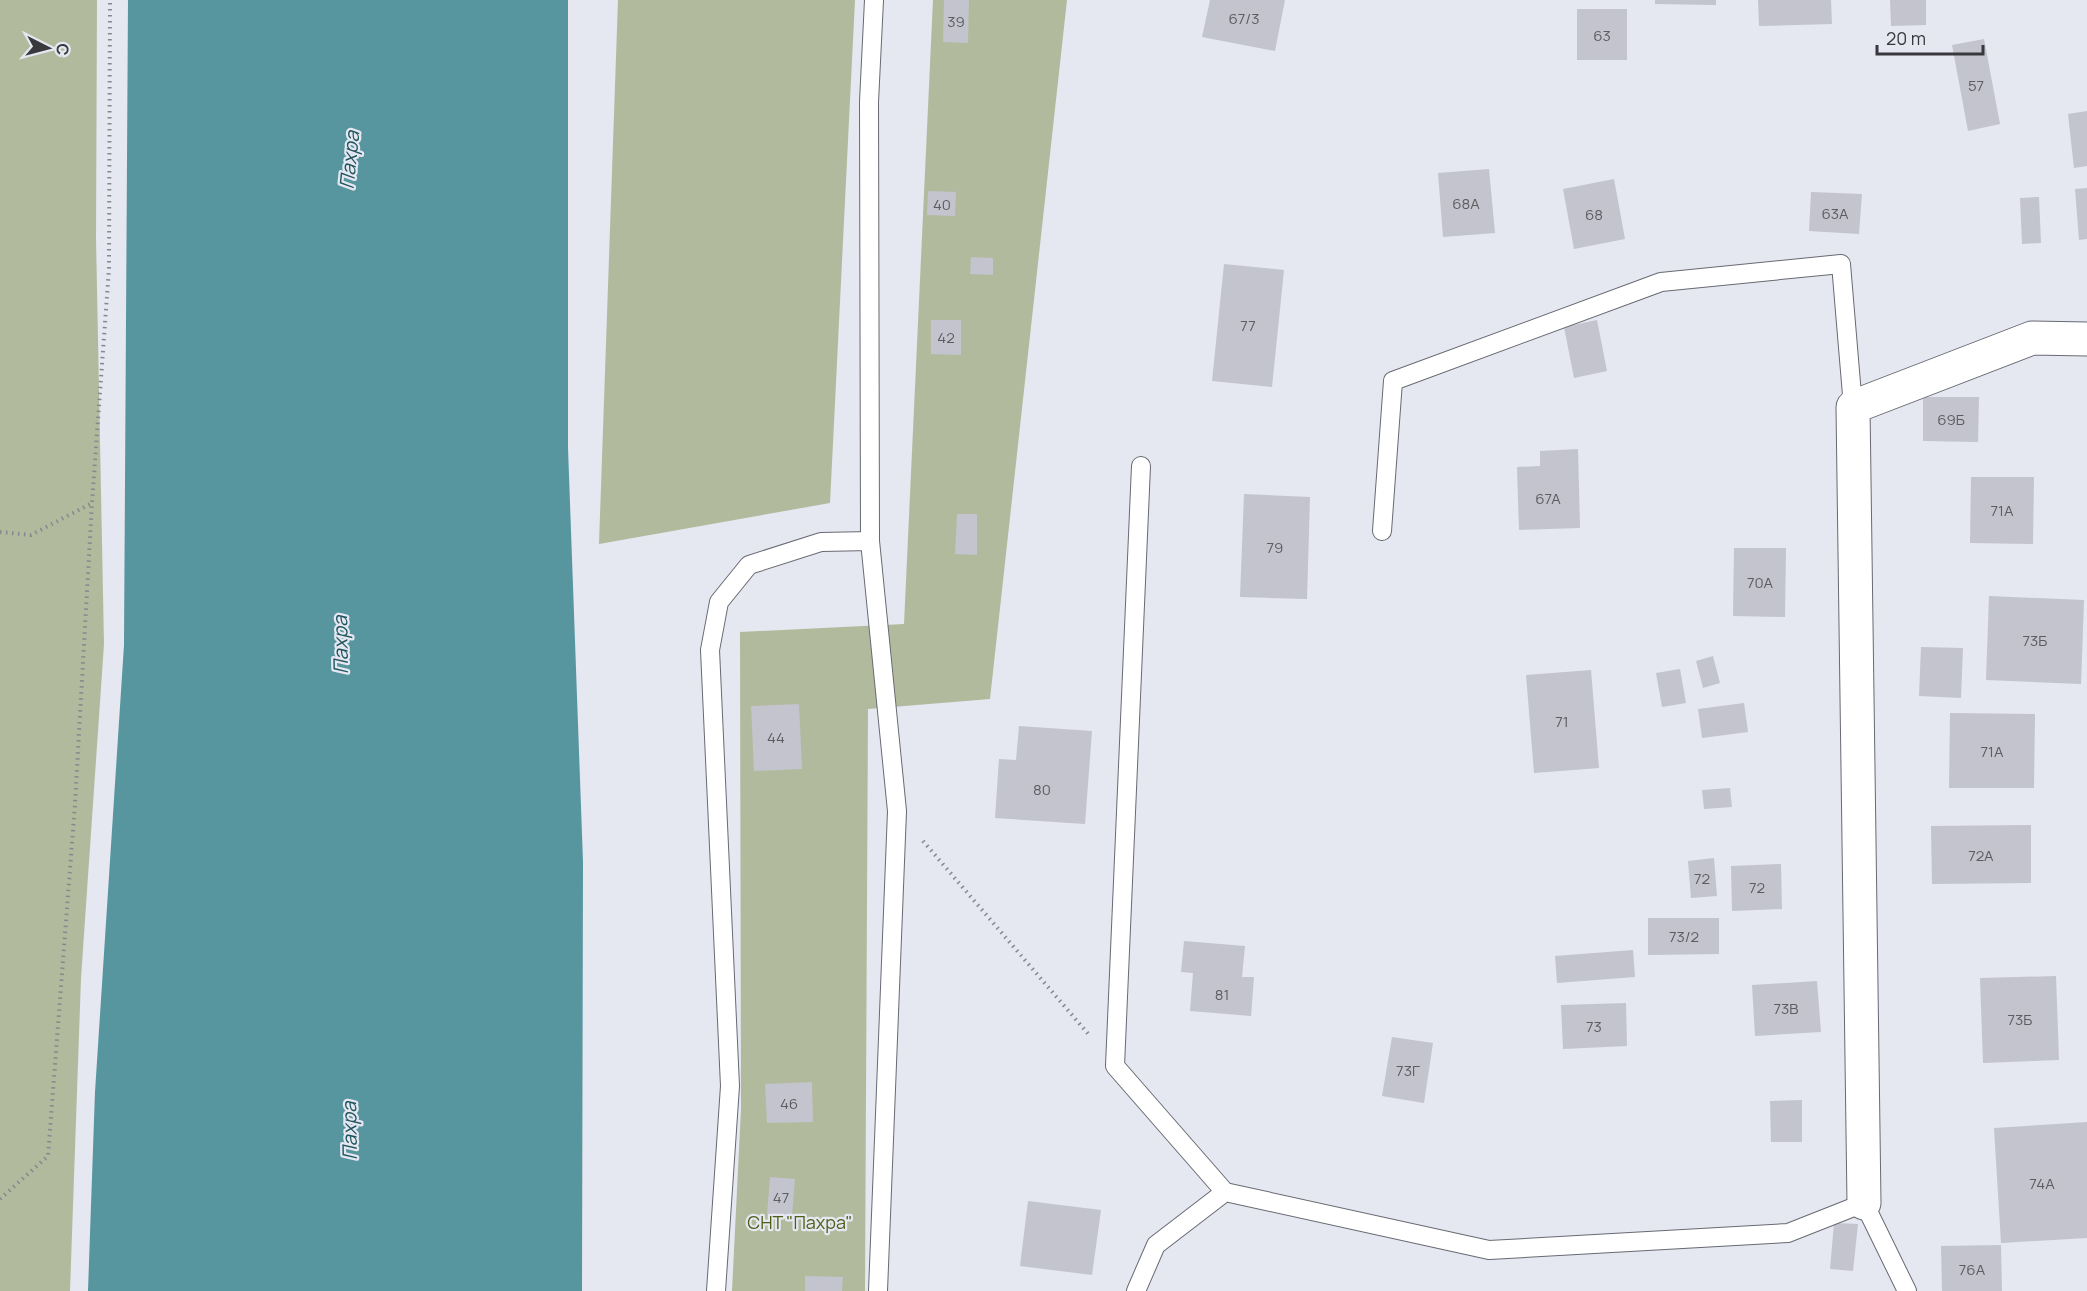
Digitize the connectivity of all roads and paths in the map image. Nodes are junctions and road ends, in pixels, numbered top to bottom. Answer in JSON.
{"nodes":[{"id":1,"x":110,"y":0,"type":"edge"},
{"id":2,"x":874,"y":0,"type":"edge"},
{"id":3,"x":2087,"y":339,"type":"edge"},
{"id":4,"x":1853,"y":407,"type":"junction"},
{"id":5,"x":1141,"y":466,"type":"dead end"},
{"id":6,"x":92,"y":504,"type":"junction"},
{"id":7,"x":1382,"y":531,"type":"dead end"},
{"id":8,"x":0,"y":532,"type":"edge"},
{"id":9,"x":870,"y":541,"type":"junction"},
{"id":10,"x":897,"y":810,"type":"junction"},
{"id":11,"x":1115,"y":1066,"type":"junction"},
{"id":12,"x":1225,"y":1192,"type":"junction"},
{"id":13,"x":0,"y":1199,"type":"edge"},
{"id":14,"x":1864,"y":1203,"type":"junction"},
{"id":15,"x":717,"y":1291,"type":"edge"},
{"id":16,"x":878,"y":1291,"type":"edge"},
{"id":17,"x":1136,"y":1291,"type":"edge"},
{"id":18,"x":1907,"y":1291,"type":"edge"}],
"edges":[{"from":1,"to":6,"type":"path"},
{"from":2,"to":9,"type":"lane"},
{"from":3,"to":4,"type":"street"},
{"from":4,"to":7,"type":"lane"},
{"from":4,"to":14,"type":"street"},
{"from":5,"to":11,"type":"lane"},
{"from":6,"to":8,"type":"path"},
{"from":6,"to":13,"type":"path"},
{"from":9,"to":10,"type":"lane"},
{"from":9,"to":15,"type":"lane"},
{"from":10,"to":11,"type":"path"},
{"from":10,"to":16,"type":"lane"},
{"from":11,"to":12,"type":"lane"},
{"from":12,"to":14,"type":"lane"},
{"from":12,"to":17,"type":"lane"},
{"from":14,"to":18,"type":"lane"}]}
